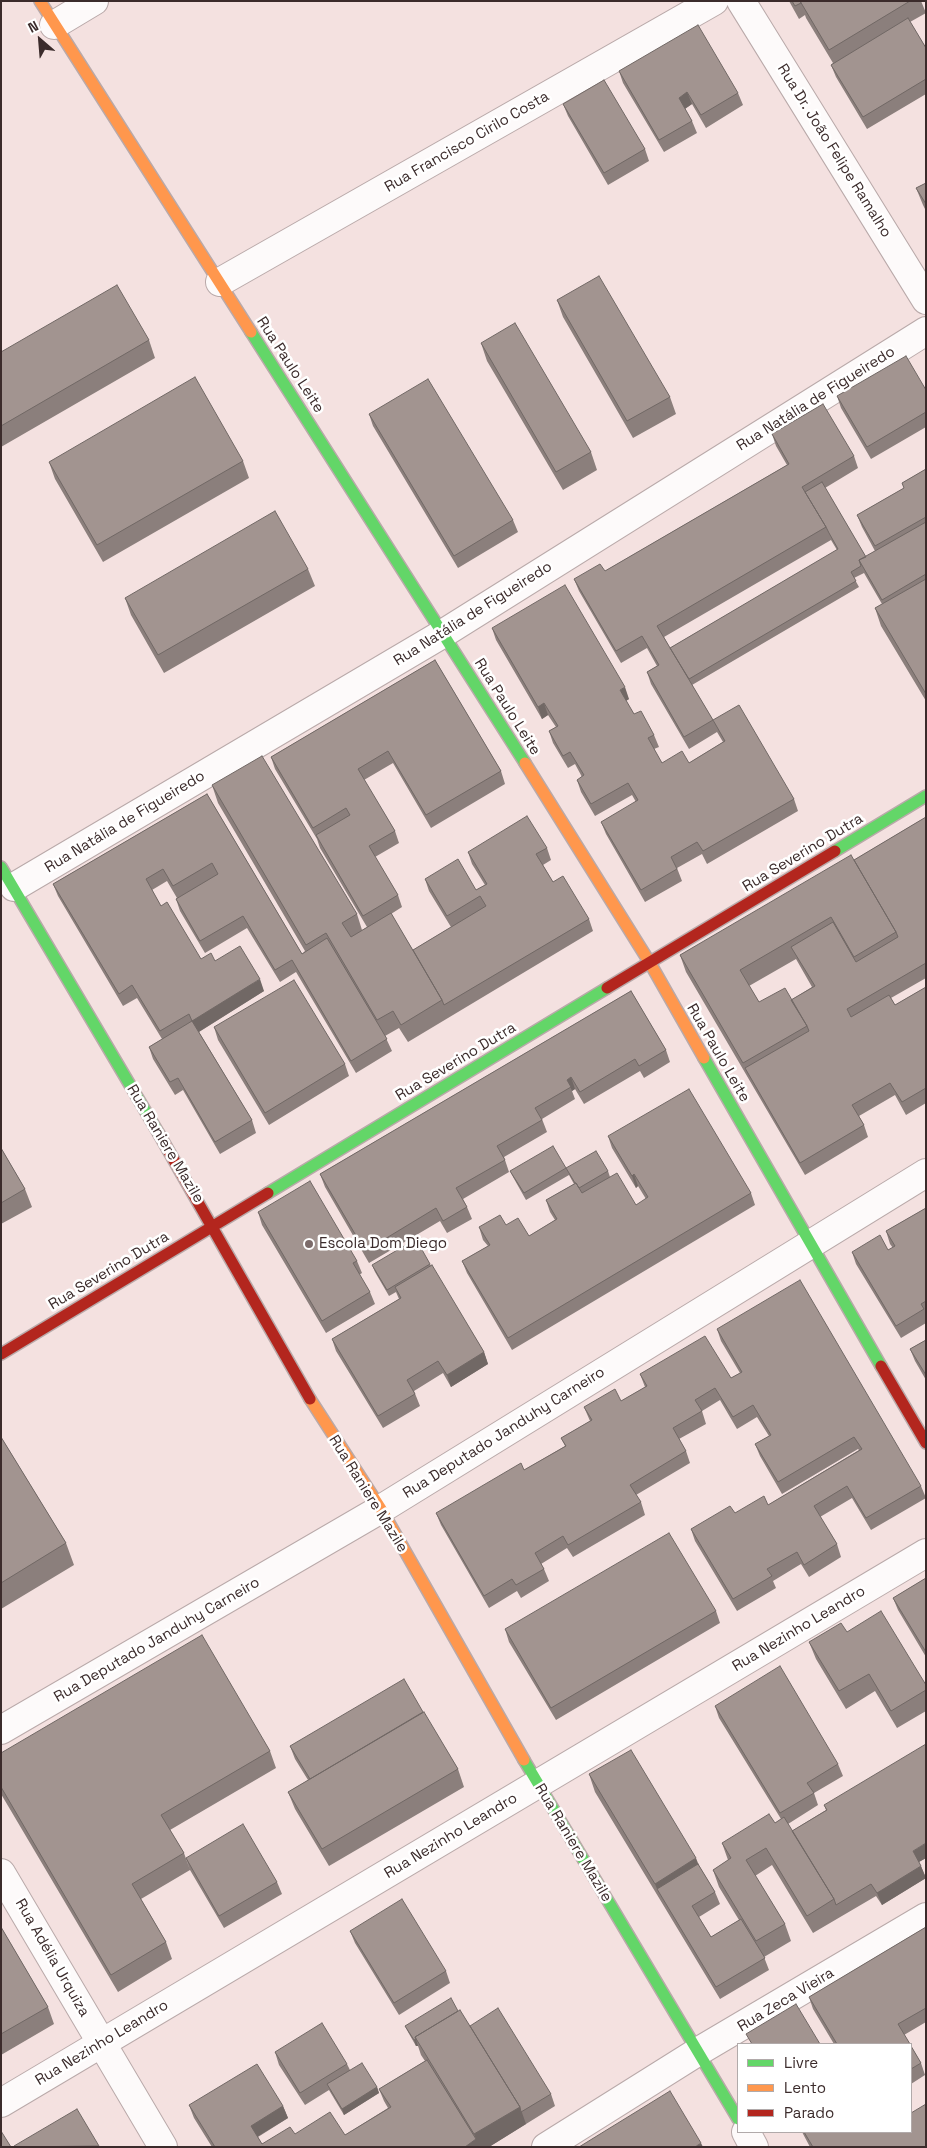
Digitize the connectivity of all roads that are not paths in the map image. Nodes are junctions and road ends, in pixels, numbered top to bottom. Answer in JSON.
{"nodes":[{"id":1,"x":40,"y":1,"type":"edge"},
{"id":2,"x":94,"y":1,"type":"edge"},
{"id":3,"x":714,"y":1,"type":"edge"},
{"id":4,"x":741,"y":1,"type":"edge"},
{"id":5,"x":54,"y":25,"type":"junction"},
{"id":6,"x":220,"y":282,"type":"junction"},
{"id":7,"x":926,"y":300,"type":"edge"},
{"id":8,"x":926,"y":331,"type":"edge"},
{"id":9,"x":444,"y":633,"type":"junction"},
{"id":10,"x":926,"y":796,"type":"edge"},
{"id":11,"x":7,"y":877,"type":"edge"},
{"id":12,"x":650,"y":963,"type":"junction"},
{"id":13,"x":926,"y":1173,"type":"edge"},
{"id":14,"x":213,"y":1225,"type":"junction"},
{"id":15,"x":809,"y":1243,"type":"junction"},
{"id":16,"x":1,"y":1354,"type":"edge"},
{"id":17,"x":926,"y":1443,"type":"edge"},
{"id":18,"x":381,"y":1509,"type":"junction"},
{"id":19,"x":926,"y":1553,"type":"edge"},
{"id":20,"x":1,"y":1730,"type":"edge"},
{"id":21,"x":537,"y":1784,"type":"junction"},
{"id":22,"x":1,"y":1873,"type":"edge"},
{"id":23,"x":926,"y":1917,"type":"edge"},
{"id":24,"x":101,"y":2043,"type":"junction"},
{"id":25,"x":699,"y":2051,"type":"junction"},
{"id":26,"x":1,"y":2103,"type":"edge"},
{"id":27,"x":737,"y":2117,"type":"edge"},
{"id":28,"x":747,"y":2133,"type":"edge"},
{"id":29,"x":163,"y":2147,"type":"edge"},
{"id":30,"x":546,"y":2147,"type":"edge"},
{"id":31,"x":754,"y":2147,"type":"edge"}],
"edges":[{"from":1,"to":5,"type":"street","name":"Rua Paulo Leite"},
{"from":2,"to":5,"type":"street"},
{"from":3,"to":6,"type":"street","name":"Rua Francisco Cirilo Costa"},
{"from":4,"to":7,"type":"street","name":"Rua Dr. João Felipe Ramalho"},
{"from":5,"to":6,"type":"street","name":"Rua Paulo Leite"},
{"from":6,"to":9,"type":"street","name":"Rua Paulo Leite"},
{"from":8,"to":9,"type":"street","name":"Rua Natália de Figueiredo"},
{"from":9,"to":11,"type":"street","name":"Rua Natália de Figueiredo"},
{"from":9,"to":12,"type":"street","name":"Rua Paulo Leite"},
{"from":10,"to":12,"type":"street","name":"Rua Severino Dutra"},
{"from":11,"to":14,"type":"street","name":"Rua Raniere Mazile"},
{"from":12,"to":14,"type":"street","name":"Rua Severino Dutra"},
{"from":12,"to":15,"type":"street","name":"Rua Paulo Leite"},
{"from":13,"to":15,"type":"street","name":"Rua Deputado Janduhy Carneiro"},
{"from":14,"to":16,"type":"street","name":"Rua Severino Dutra"},
{"from":14,"to":18,"type":"street","name":"Rua Raniere Mazile"},
{"from":15,"to":17,"type":"street","name":"Rua Paulo Leite"},
{"from":15,"to":18,"type":"street","name":"Rua Deputado Janduhy Carneiro"},
{"from":18,"to":20,"type":"street","name":"Rua Deputado Janduhy Carneiro"},
{"from":18,"to":21,"type":"street","name":"Rua Raniere Mazile"},
{"from":19,"to":21,"type":"street","name":"Rua Nezinho Leandro"},
{"from":21,"to":24,"type":"street","name":"Rua Nezinho Leandro"},
{"from":21,"to":25,"type":"street","name":"Rua Raniere Mazile"},
{"from":22,"to":24,"type":"street","name":"Rua Adélia Urquiza"},
{"from":23,"to":25,"type":"street","name":"Rua Zeca Vieira"},
{"from":24,"to":26,"type":"street","name":"Rua Nezinho Leandro"},
{"from":24,"to":29,"type":"street","name":"Rua Adélia Urquiza"},
{"from":25,"to":27,"type":"street","name":"Rua Raniere Mazile"},
{"from":25,"to":30,"type":"street","name":"Rua Zeca Vieira"},
{"from":28,"to":31,"type":"street"}]}
